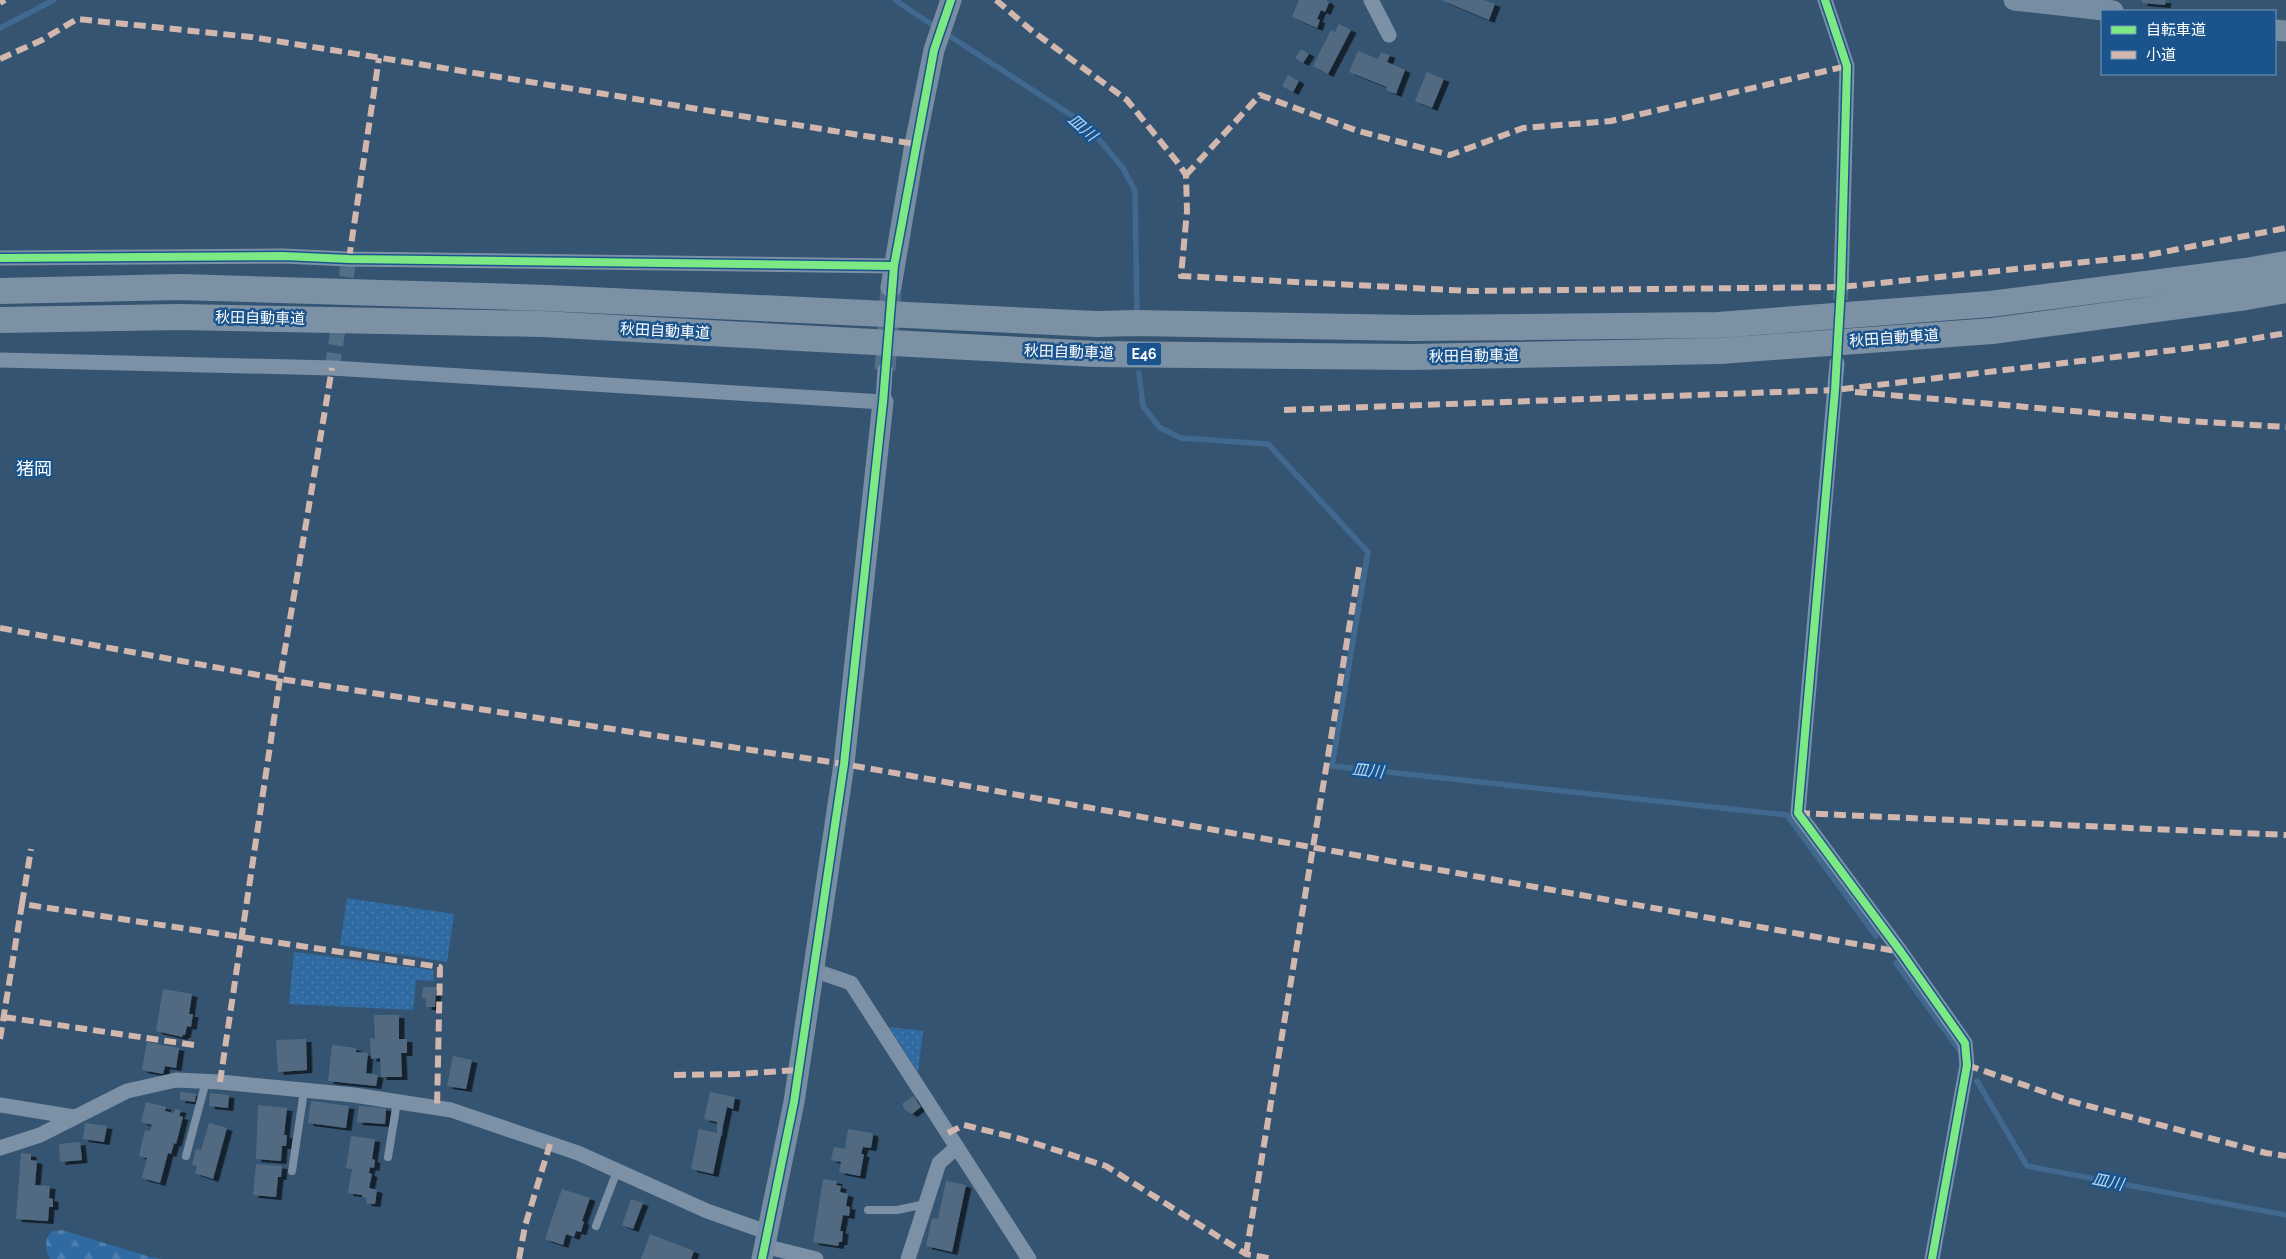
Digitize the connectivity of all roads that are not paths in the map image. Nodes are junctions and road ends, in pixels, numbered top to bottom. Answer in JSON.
{"nodes":[{"id":1,"x":951,"y":0,"type":"edge"},
{"id":2,"x":1371,"y":0,"type":"edge"},
{"id":3,"x":1825,"y":0,"type":"edge"},
{"id":4,"x":2014,"y":0,"type":"edge"},
{"id":5,"x":2104,"y":10,"type":"edge"},
{"id":6,"x":1389,"y":35,"type":"dead end"},
{"id":7,"x":0,"y":258,"type":"edge"},
{"id":8,"x":2286,"y":264,"type":"edge"},
{"id":9,"x":894,"y":266,"type":"junction"},
{"id":10,"x":891,"y":287,"type":"tunnel mouth"},
{"id":11,"x":1841,"y":287,"type":"tunnel mouth"},
{"id":12,"x":2286,"y":290,"type":"edge"},
{"id":13,"x":0,"y":291,"type":"edge"},
{"id":14,"x":0,"y":320,"type":"edge"},
{"id":15,"x":0,"y":360,"type":"edge"},
{"id":16,"x":1836,"y":363,"type":"dead end"},
{"id":17,"x":885,"y":370,"type":"tunnel mouth"},
{"id":18,"x":884,"y":402,"type":"junction"},
{"id":19,"x":813,"y":970,"type":"junction"},
{"id":20,"x":206,"y":1082,"type":"junction"},
{"id":21,"x":304,"y":1091,"type":"junction"},
{"id":22,"x":397,"y":1102,"type":"junction"},
{"id":23,"x":0,"y":1105,"type":"edge"},
{"id":24,"x":74,"y":1117,"type":"junction"},
{"id":25,"x":957,"y":1147,"type":"junction"},
{"id":26,"x":0,"y":1148,"type":"edge"},
{"id":27,"x":186,"y":1156,"type":"dead end"},
{"id":28,"x":388,"y":1157,"type":"dead end"},
{"id":29,"x":292,"y":1171,"type":"dead end"},
{"id":30,"x":617,"y":1171,"type":"junction"},
{"id":31,"x":927,"y":1204,"type":"junction"},
{"id":32,"x":868,"y":1210,"type":"dead end"},
{"id":33,"x":596,"y":1226,"type":"dead end"},
{"id":34,"x":764,"y":1246,"type":"edge"},
{"id":35,"x":816,"y":1259,"type":"edge"},
{"id":36,"x":908,"y":1259,"type":"edge"},
{"id":37,"x":1029,"y":1259,"type":"edge"},
{"id":38,"x":1932,"y":1259,"type":"edge"}],
"edges":[{"from":1,"to":9,"type":"street"},
{"from":2,"to":6,"type":"street"},
{"from":3,"to":11,"type":"street"},
{"from":4,"to":5,"type":"street"},
{"from":7,"to":9,"type":"street"},
{"from":8,"to":13,"type":"highway","name":"秋田自動車道","number":"E46"},
{"from":9,"to":10,"type":"street"},
{"from":12,"to":14,"type":"highway","name":"秋田自動車道","number":"E46"},
{"from":15,"to":18,"type":"street"},
{"from":16,"to":38,"type":"street"},
{"from":17,"to":18,"type":"street"},
{"from":18,"to":19,"type":"street"},
{"from":19,"to":25,"type":"street"},
{"from":19,"to":34,"type":"street"},
{"from":20,"to":21,"type":"street"},
{"from":20,"to":24,"type":"street"},
{"from":20,"to":27,"type":"lane"},
{"from":21,"to":22,"type":"street"},
{"from":21,"to":29,"type":"lane"},
{"from":22,"to":28,"type":"lane"},
{"from":22,"to":30,"type":"street"},
{"from":23,"to":24,"type":"street"},
{"from":24,"to":26,"type":"street"},
{"from":25,"to":31,"type":"street"},
{"from":25,"to":37,"type":"street"},
{"from":30,"to":33,"type":"lane"},
{"from":30,"to":34,"type":"street"},
{"from":31,"to":32,"type":"lane"},
{"from":31,"to":36,"type":"street"},
{"from":34,"to":35,"type":"street"}]}
